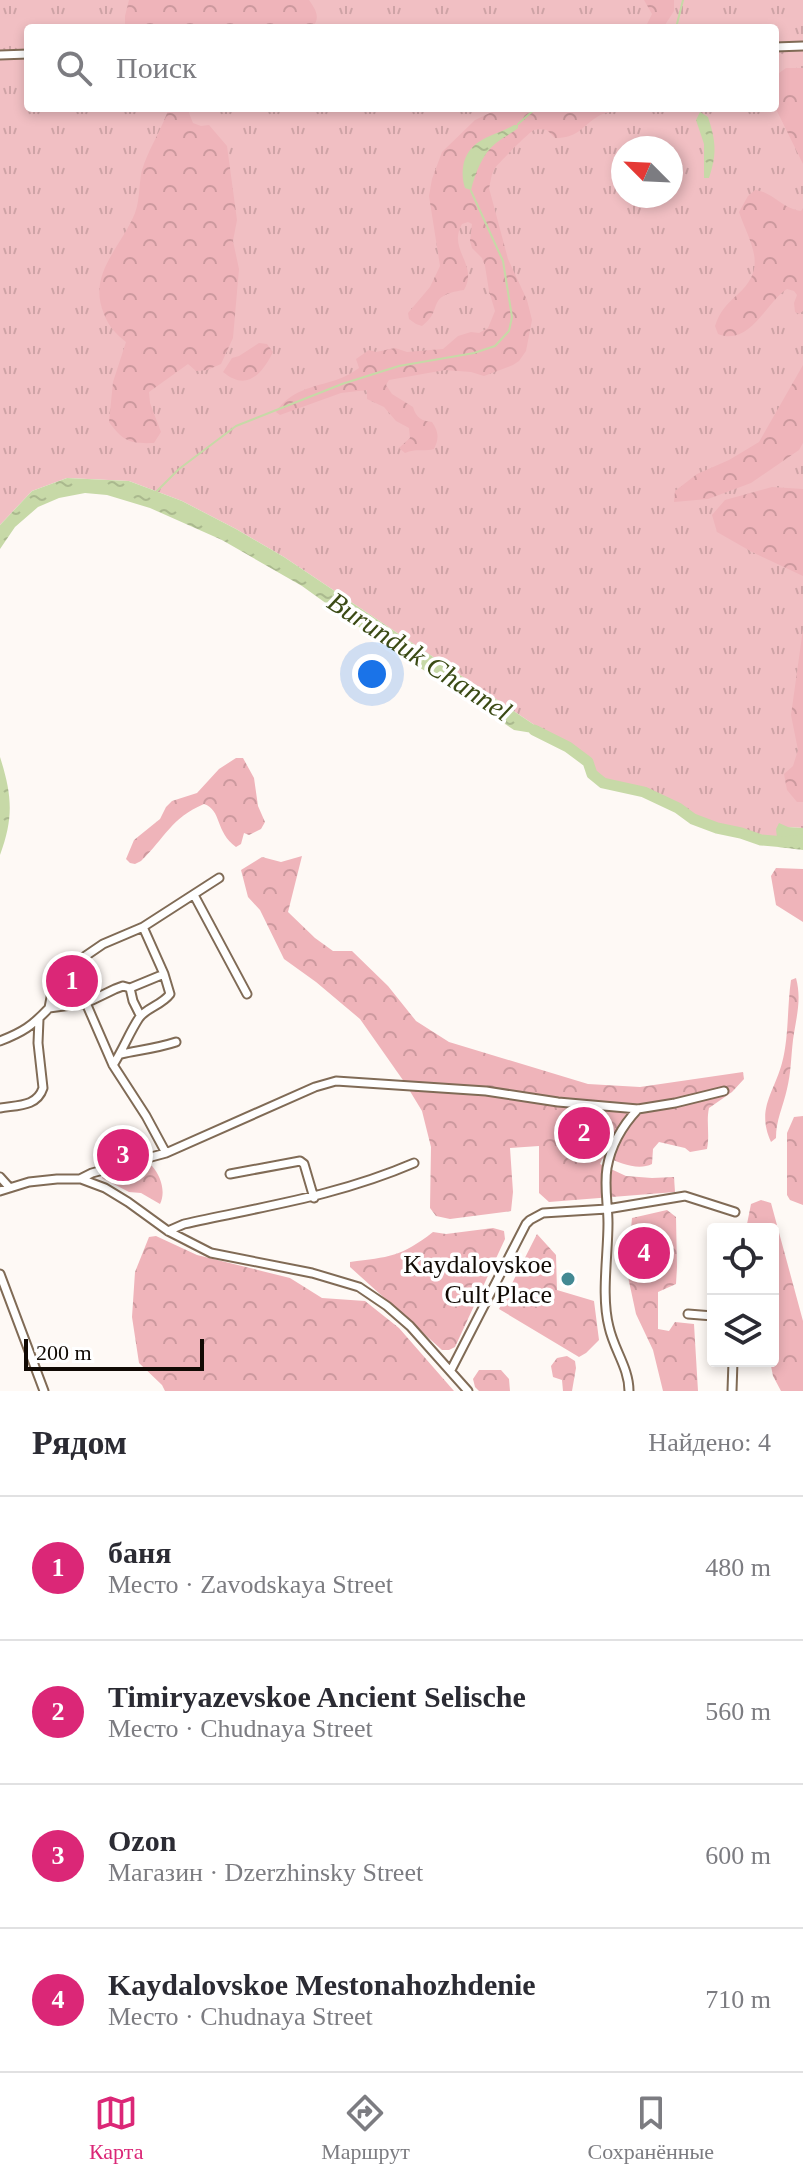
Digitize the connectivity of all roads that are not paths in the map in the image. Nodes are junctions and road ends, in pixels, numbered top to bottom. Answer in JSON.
{"nodes":[{"id":1,"x":803,"y":46,"type":"edge"},
{"id":2,"x":779,"y":47,"type":"edge"},
{"id":3,"x":24,"y":54,"type":"edge"},
{"id":4,"x":0,"y":55,"type":"edge"},
{"id":5,"x":219,"y":878,"type":"dead end"},
{"id":6,"x":194,"y":895,"type":"junction"},
{"id":7,"x":143,"y":927,"type":"junction"},
{"id":8,"x":164,"y":974,"type":"junction"},
{"id":9,"x":130,"y":988,"type":"junction"},
{"id":10,"x":247,"y":994,"type":"dead end"},
{"id":11,"x":86,"y":1003,"type":"junction"},
{"id":12,"x":49,"y":1008,"type":"junction"},
{"id":13,"x":140,"y":1015,"type":"junction"},
{"id":14,"x":39,"y":1019,"type":"junction"},
{"id":15,"x":0,"y":1041,"type":"edge"},
{"id":16,"x":176,"y":1042,"type":"dead end"},
{"id":17,"x":121,"y":1054,"type":"junction"},
{"id":18,"x":113,"y":1065,"type":"junction"},
{"id":19,"x":724,"y":1091,"type":"dead end"},
{"id":20,"x":0,"y":1108,"type":"edge"},
{"id":21,"x":638,"y":1109,"type":"junction"},
{"id":22,"x":166,"y":1153,"type":"junction"},
{"id":23,"x":414,"y":1163,"type":"dead end"},
{"id":24,"x":230,"y":1174,"type":"dead end"},
{"id":25,"x":0,"y":1177,"type":"edge"},
{"id":26,"x":80,"y":1179,"type":"junction"},
{"id":27,"x":9,"y":1187,"type":"junction"},
{"id":28,"x":0,"y":1191,"type":"edge"},
{"id":29,"x":314,"y":1198,"type":"junction"},
{"id":30,"x":607,"y":1209,"type":"junction"},
{"id":31,"x":735,"y":1212,"type":"dead end"},
{"id":32,"x":168,"y":1231,"type":"junction"},
{"id":33,"x":0,"y":1274,"type":"edge"},
{"id":34,"x":688,"y":1314,"type":"dead end"},
{"id":35,"x":707,"y":1316,"type":"edge"},
{"id":36,"x":733,"y":1367,"type":"edge"},
{"id":37,"x":451,"y":1370,"type":"junction"},
{"id":38,"x":44,"y":1391,"type":"edge"},
{"id":39,"x":468,"y":1391,"type":"edge"},
{"id":40,"x":629,"y":1391,"type":"edge"},
{"id":41,"x":732,"y":1391,"type":"edge"}],
"edges":[{"from":1,"to":2,"type":"street"},
{"from":3,"to":4,"type":"street"},
{"from":5,"to":6,"type":"street"},
{"from":6,"to":7,"type":"street"},
{"from":6,"to":10,"type":"street"},
{"from":7,"to":8,"type":"street"},
{"from":7,"to":12,"type":"street"},
{"from":8,"to":9,"type":"street"},
{"from":8,"to":13,"type":"street"},
{"from":9,"to":11,"type":"street"},
{"from":9,"to":13,"type":"street"},
{"from":11,"to":12,"type":"street"},
{"from":11,"to":18,"type":"street"},
{"from":12,"to":14,"type":"street"},
{"from":13,"to":17,"type":"street"},
{"from":14,"to":15,"type":"street"},
{"from":14,"to":20,"type":"street"},
{"from":16,"to":17,"type":"street"},
{"from":17,"to":18,"type":"street"},
{"from":18,"to":22,"type":"street"},
{"from":19,"to":21,"type":"street"},
{"from":21,"to":22,"type":"street"},
{"from":21,"to":30,"type":"street"},
{"from":22,"to":26,"type":"street"},
{"from":23,"to":29,"type":"street"},
{"from":24,"to":29,"type":"street"},
{"from":25,"to":27,"type":"street"},
{"from":26,"to":27,"type":"street"},
{"from":26,"to":32,"type":"street"},
{"from":27,"to":28,"type":"street"},
{"from":29,"to":32,"type":"street"},
{"from":30,"to":31,"type":"street"},
{"from":30,"to":37,"type":"street"},
{"from":30,"to":40,"type":"street"},
{"from":32,"to":37,"type":"street"},
{"from":33,"to":38,"type":"street"},
{"from":34,"to":35,"type":"street"},
{"from":36,"to":41,"type":"street"},
{"from":37,"to":39,"type":"street"}]}
